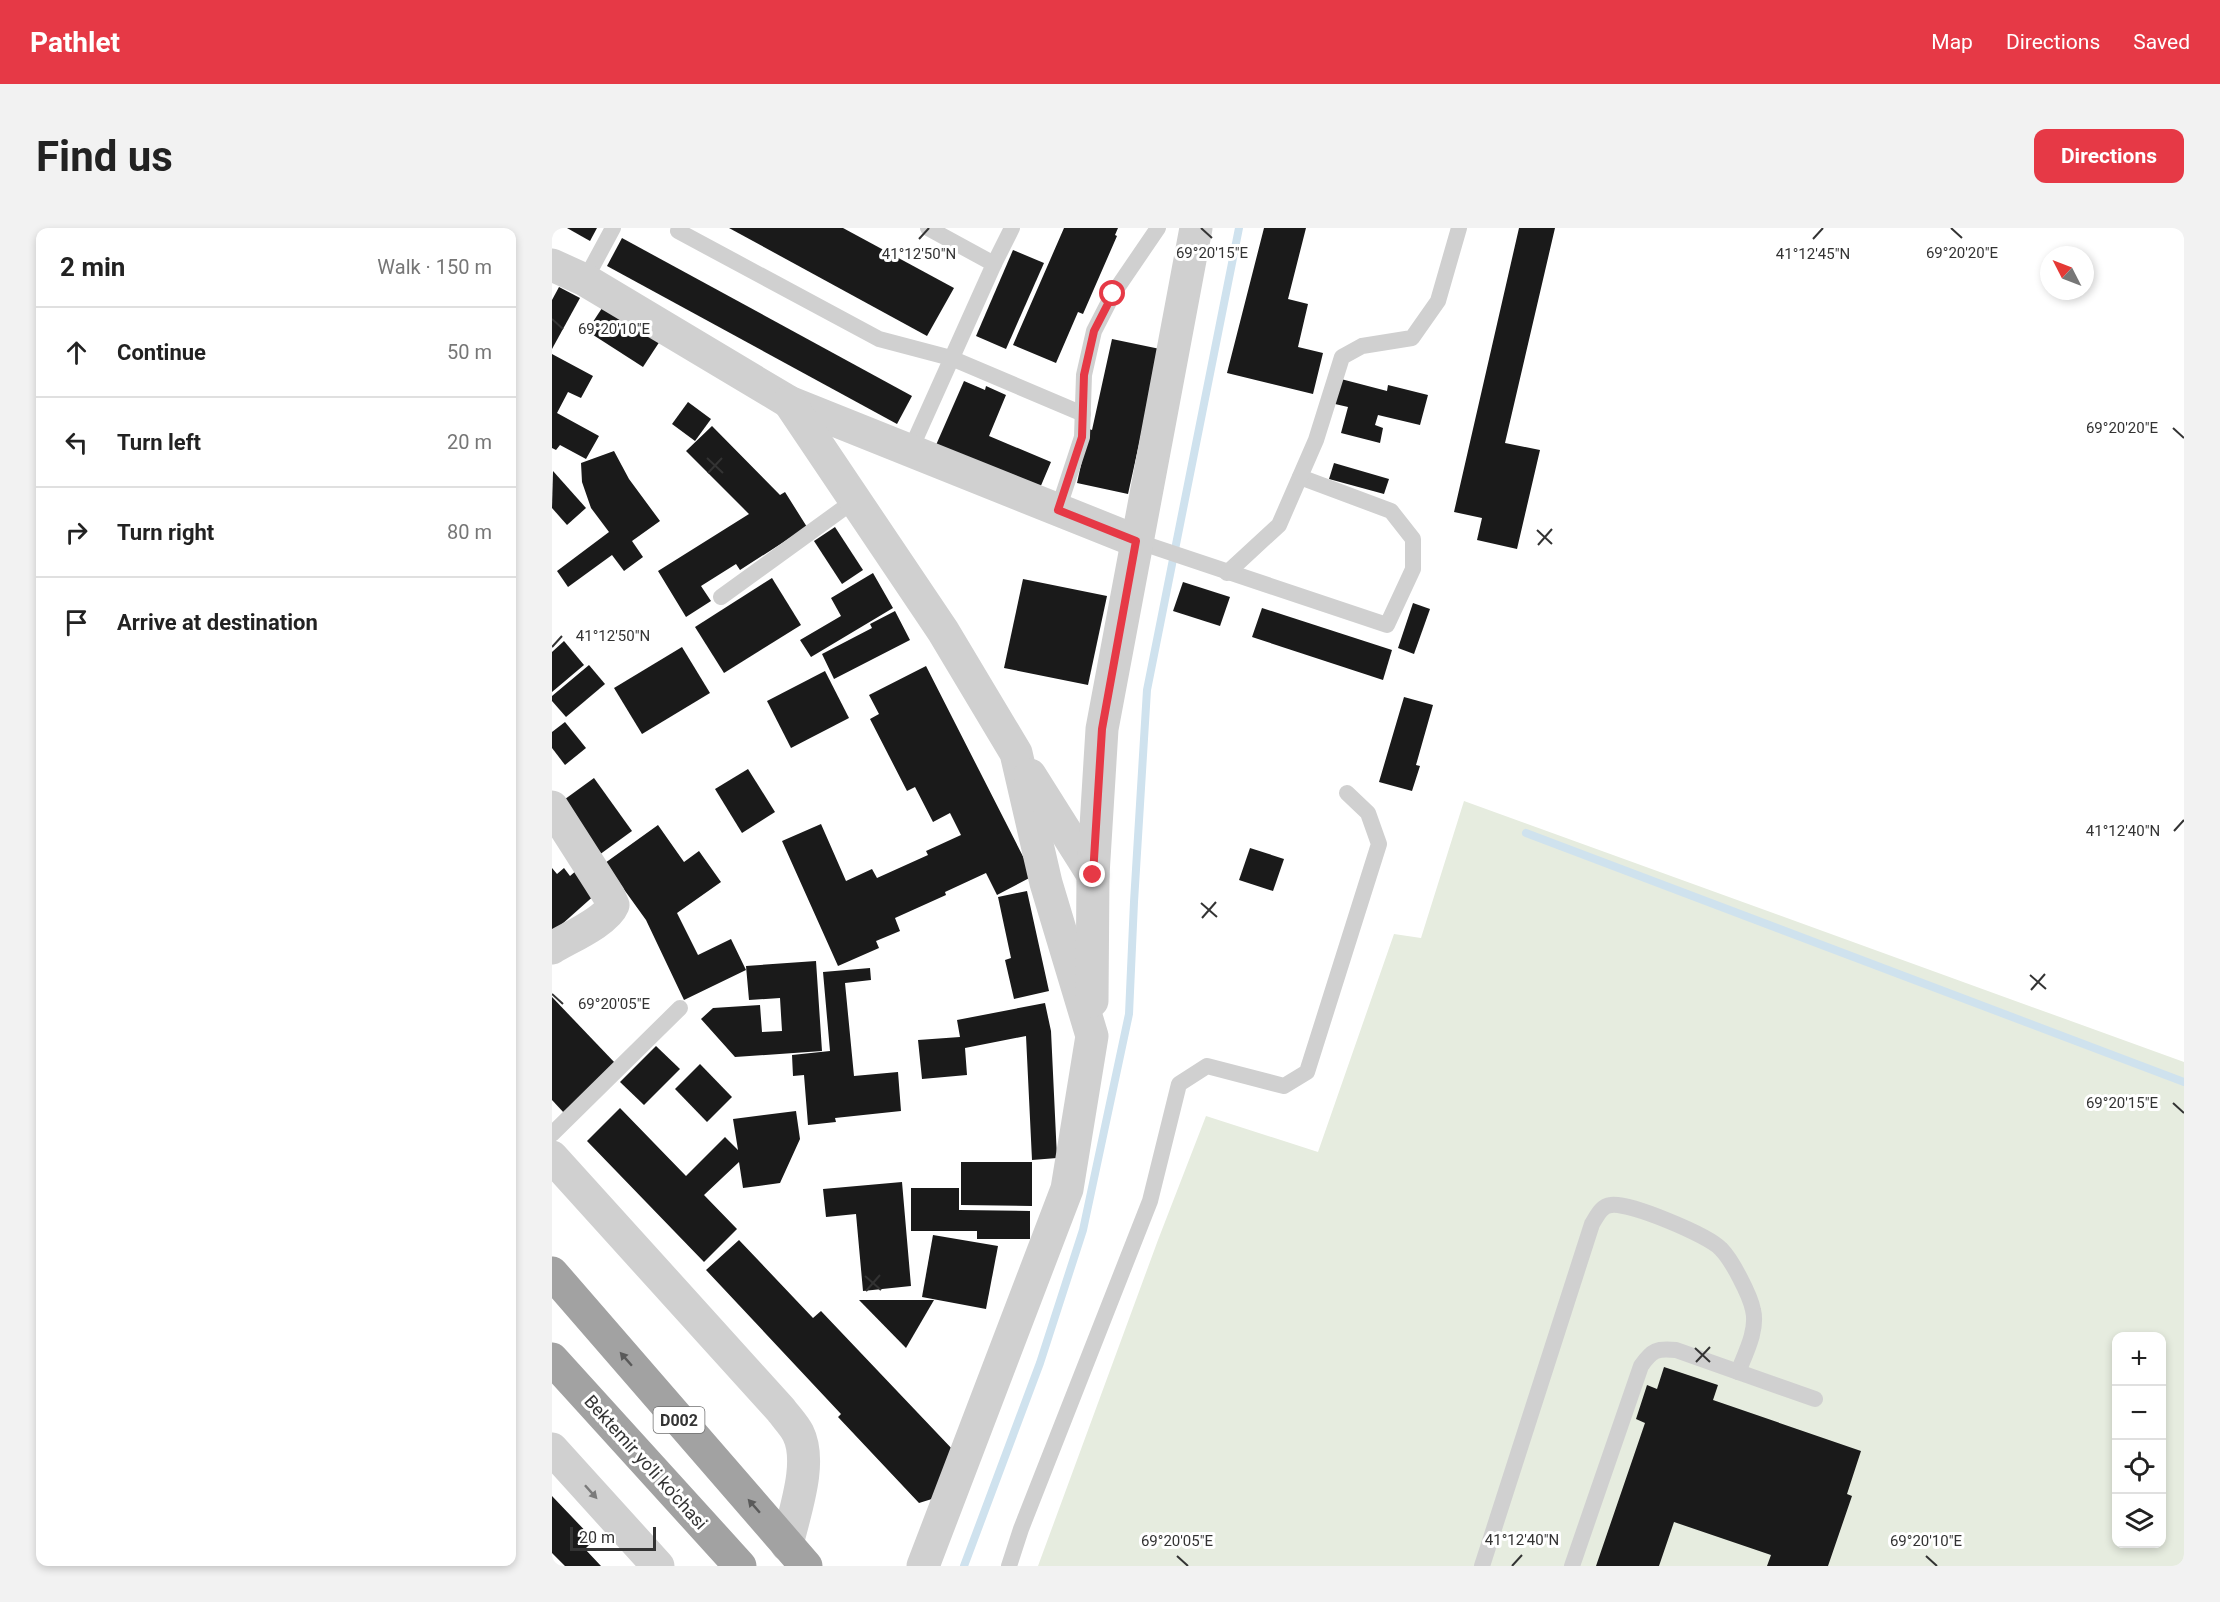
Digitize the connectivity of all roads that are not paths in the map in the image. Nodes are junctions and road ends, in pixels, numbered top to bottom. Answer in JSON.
{"nodes":[{"id":1,"x":612,"y":228,"type":"edge"},
{"id":2,"x":927,"y":228,"type":"edge"},
{"id":3,"x":1012,"y":228,"type":"edge"},
{"id":4,"x":1158,"y":228,"type":"edge"},
{"id":5,"x":1196,"y":228,"type":"edge"},
{"id":6,"x":1459,"y":228,"type":"edge"},
{"id":7,"x":678,"y":231,"type":"dead end"},
{"id":8,"x":994,"y":264,"type":"junction"},
{"id":9,"x":562,"y":273,"type":"edge"},
{"id":10,"x":951,"y":358,"type":"junction"},
{"id":11,"x":789,"y":402,"type":"junction"},
{"id":12,"x":1083,"y":414,"type":"junction"},
{"id":13,"x":910,"y":451,"type":"junction"},
{"id":14,"x":1300,"y":477,"type":"junction"},
{"id":15,"x":855,"y":501,"type":"junction"},
{"id":16,"x":1058,"y":510,"type":"junction"},
{"id":17,"x":1136,"y":541,"type":"junction"},
{"id":18,"x":1227,"y":573,"type":"junction"},
{"id":19,"x":721,"y":597,"type":"dead end"},
{"id":20,"x":1016,"y":753,"type":"junction"},
{"id":21,"x":1347,"y":793,"type":"dead end"},
{"id":22,"x":552,"y":807,"type":"edge"},
{"id":23,"x":1093,"y":875,"type":"junction"},
{"id":24,"x":552,"y":948,"type":"edge"},
{"id":25,"x":681,"y":1008,"type":"dead end"},
{"id":26,"x":1092,"y":1036,"type":"junction"},
{"id":27,"x":552,"y":1134,"type":"edge"},
{"id":28,"x":552,"y":1157,"type":"edge"},
{"id":29,"x":552,"y":1273,"type":"edge"},
{"id":30,"x":552,"y":1359,"type":"edge"},
{"id":31,"x":1738,"y":1372,"type":"junction"},
{"id":32,"x":1815,"y":1399,"type":"dead end"},
{"id":33,"x":552,"y":1449,"type":"edge"},
{"id":34,"x":797,"y":1555,"type":"edge"},
{"id":35,"x":658,"y":1566,"type":"edge"},
{"id":36,"x":740,"y":1566,"type":"edge"},
{"id":37,"x":923,"y":1566,"type":"edge"},
{"id":38,"x":1009,"y":1566,"type":"edge"},
{"id":39,"x":1482,"y":1566,"type":"edge"},
{"id":40,"x":1572,"y":1566,"type":"edge"}],
"edges":[{"from":1,"to":9,"type":"lane"},
{"from":2,"to":8,"type":"lane"},
{"from":3,"to":8,"type":"lane"},
{"from":4,"to":12,"type":"lane"},
{"from":5,"to":17,"type":"street"},
{"from":6,"to":14,"type":"lane"},
{"from":7,"to":10,"type":"lane"},
{"from":8,"to":10,"type":"lane"},
{"from":9,"to":11,"type":"street"},
{"from":10,"to":12,"type":"lane"},
{"from":10,"to":13,"type":"lane"},
{"from":11,"to":13,"type":"street"},
{"from":11,"to":15,"type":"street"},
{"from":12,"to":16,"type":"lane"},
{"from":13,"to":16,"type":"street"},
{"from":14,"to":18,"type":"lane"},
{"from":14,"to":18,"type":"lane"},
{"from":15,"to":19,"type":"lane"},
{"from":15,"to":20,"type":"street"},
{"from":16,"to":17,"type":"street"},
{"from":17,"to":18,"type":"lane"},
{"from":17,"to":23,"type":"street"},
{"from":20,"to":23,"type":"street"},
{"from":20,"to":26,"type":"street"},
{"from":21,"to":38,"type":"lane"},
{"from":22,"to":24,"type":"street"},
{"from":23,"to":26,"type":"street"},
{"from":25,"to":27,"type":"lane"},
{"from":26,"to":37,"type":"street"},
{"from":28,"to":34,"type":"street"},
{"from":34,"to":29,"type":"highway","number":"D002","one_way":true},
{"from":30,"to":36,"type":"highway","name":"Bektemir yo'li ko'chasi","number":"D002"},
{"from":31,"to":32,"type":"lane"},
{"from":31,"to":39,"type":"lane"},
{"from":31,"to":40,"type":"lane"},
{"from":33,"to":35,"type":"street","one_way":true}]}
